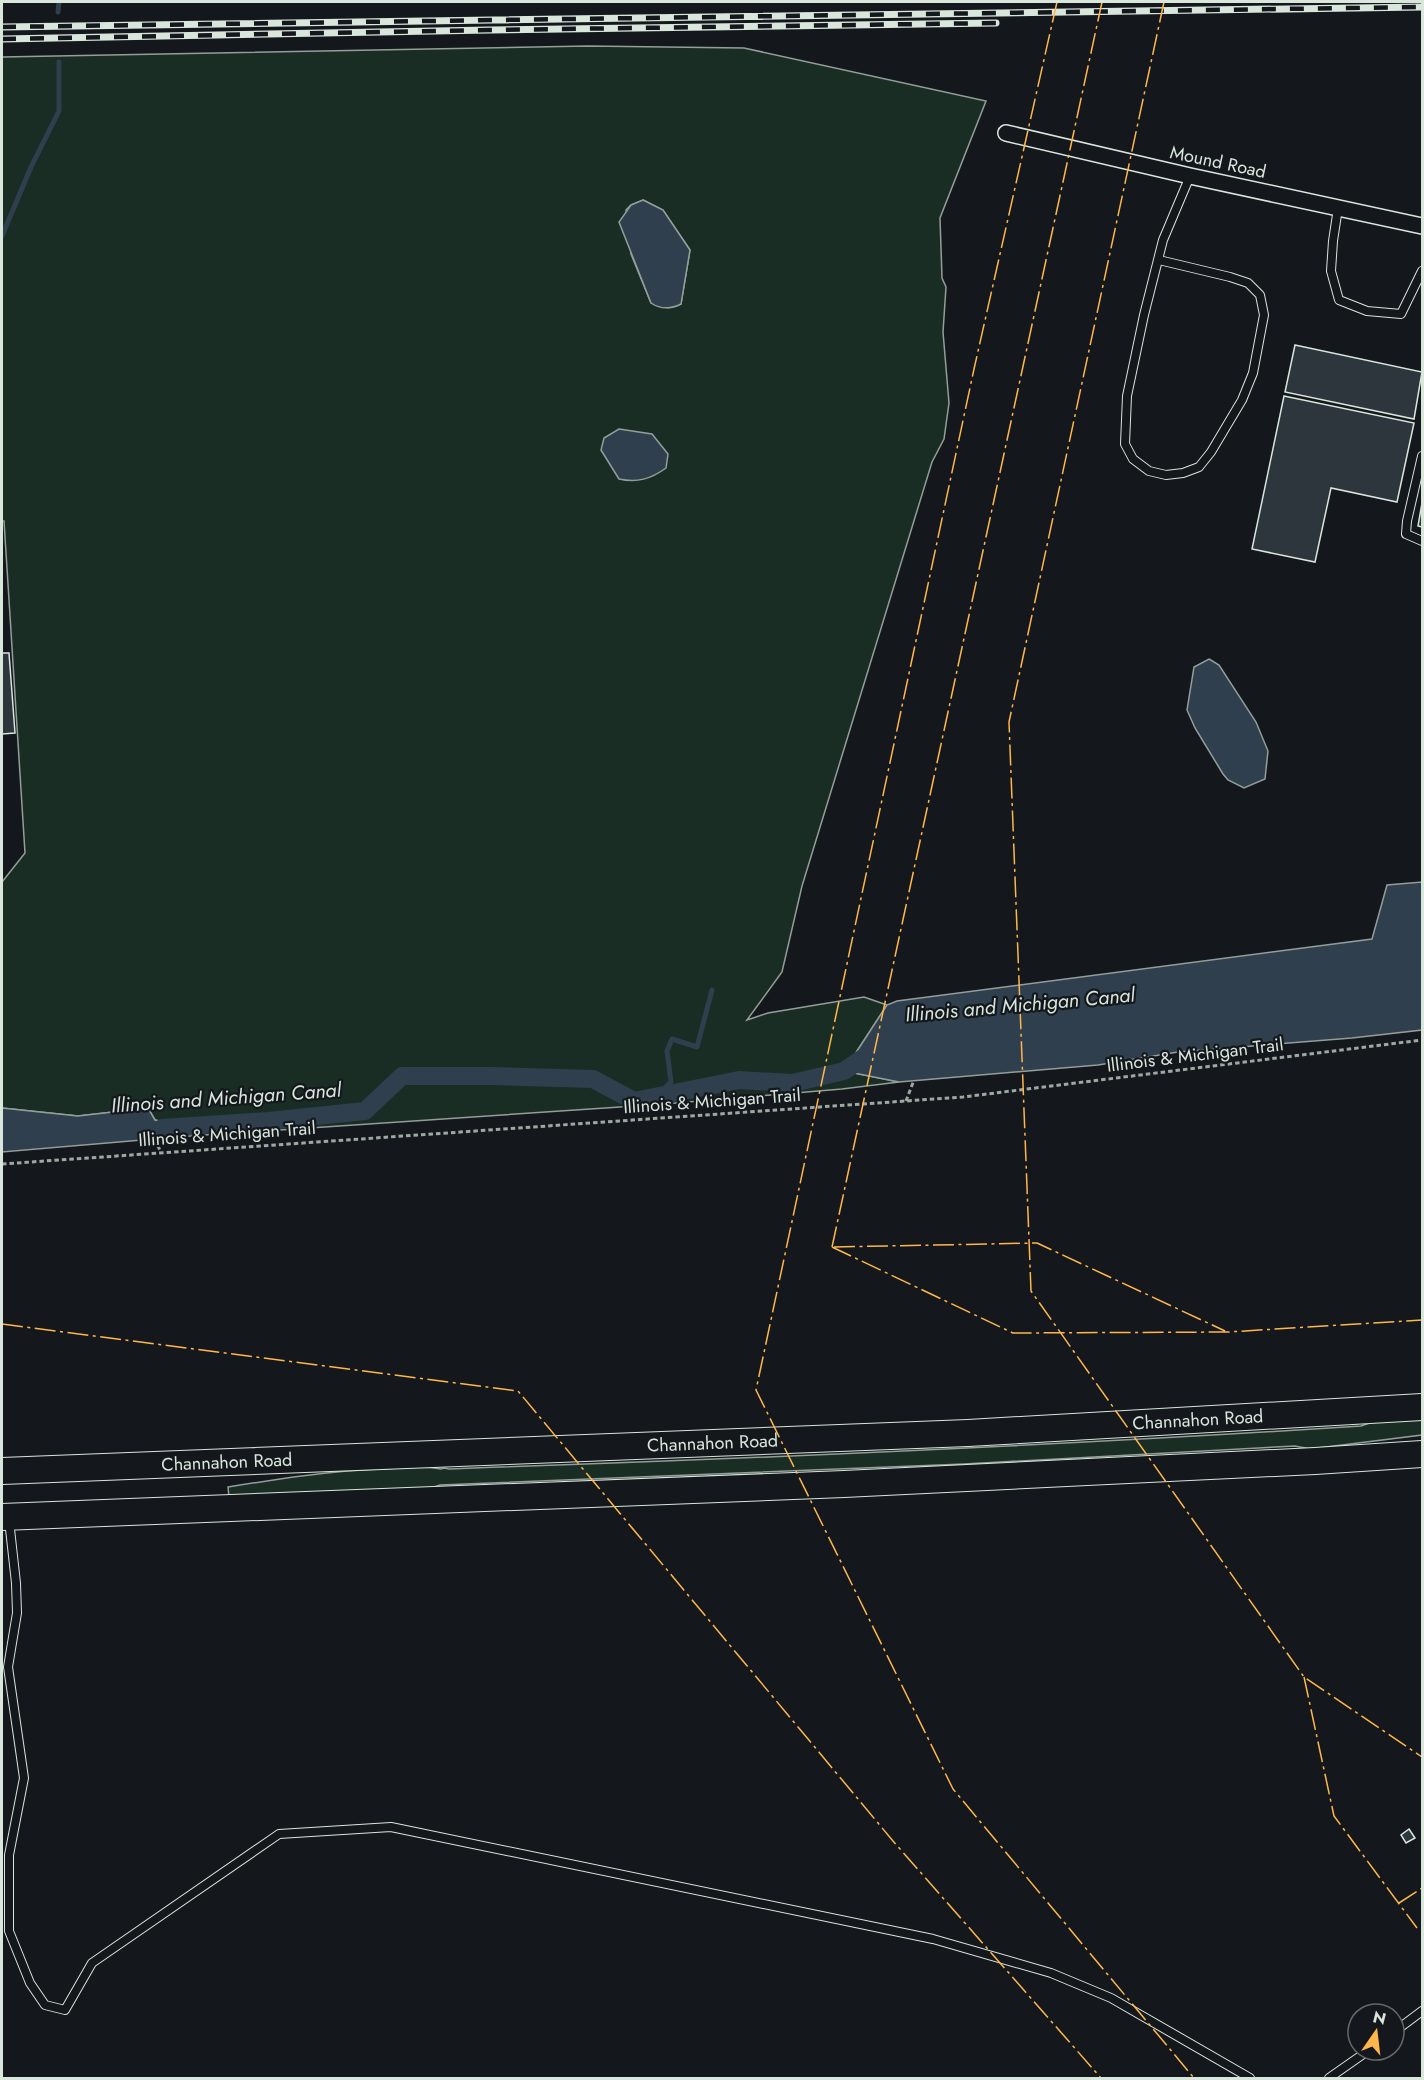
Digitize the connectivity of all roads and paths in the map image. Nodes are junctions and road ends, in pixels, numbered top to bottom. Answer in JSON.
{"nodes":[{"id":1,"x":1006,"y":133,"type":"dead end"},
{"id":2,"x":1190,"y":176,"type":"junction"},
{"id":3,"x":1338,"y":208,"type":"junction"},
{"id":4,"x":1422,"y":226,"type":"edge"},
{"id":5,"x":1159,"y":260,"type":"junction"},
{"id":6,"x":1422,"y":271,"type":"edge"},
{"id":7,"x":1422,"y":456,"type":"edge"},
{"id":8,"x":1422,"y":541,"type":"edge"},
{"id":9,"x":1422,"y":1040,"type":"edge"},
{"id":10,"x":914,"y":1080,"type":"dead end"},
{"id":11,"x":906,"y":1101,"type":"junction"},
{"id":12,"x":154,"y":1139,"type":"dead end"},
{"id":13,"x":161,"y":1152,"type":"junction"},
{"id":14,"x":2,"y":1164,"type":"edge"},
{"id":15,"x":1422,"y":1407,"type":"edge"},
{"id":16,"x":1422,"y":1454,"type":"edge"},
{"id":17,"x":2,"y":1471,"type":"edge"},
{"id":18,"x":5,"y":1517,"type":"edge"},
{"id":19,"x":1422,"y":2011,"type":"edge"},
{"id":20,"x":1406,"y":2023,"type":"edge"},
{"id":21,"x":1352,"y":2062,"type":"edge"},
{"id":22,"x":1250,"y":2079,"type":"edge"},
{"id":23,"x":1329,"y":2079,"type":"edge"}],
"edges":[{"from":1,"to":2,"type":"street","name":"Mound Road"},
{"from":2,"to":3,"type":"street","name":"Mound Road"},
{"from":2,"to":5,"type":"lane"},
{"from":3,"to":4,"type":"street","name":"Mound Road"},
{"from":3,"to":6,"type":"lane"},
{"from":5,"to":5,"type":"lane"},
{"from":7,"to":8,"type":"lane"},
{"from":9,"to":11,"type":"path","name":"Illinois & Michigan Trail"},
{"from":10,"to":11,"type":"path"},
{"from":11,"to":13,"type":"path","name":"Illinois & Michigan Trail"},
{"from":12,"to":13,"type":"path"},
{"from":13,"to":14,"type":"path","name":"Illinois & Michigan Trail"},
{"from":15,"to":17,"type":"main road","name":"Channahon Road"},
{"from":16,"to":18,"type":"main road"},
{"from":18,"to":22,"type":"lane"},
{"from":19,"to":20,"type":"lane"},
{"from":21,"to":23,"type":"lane"}]}
